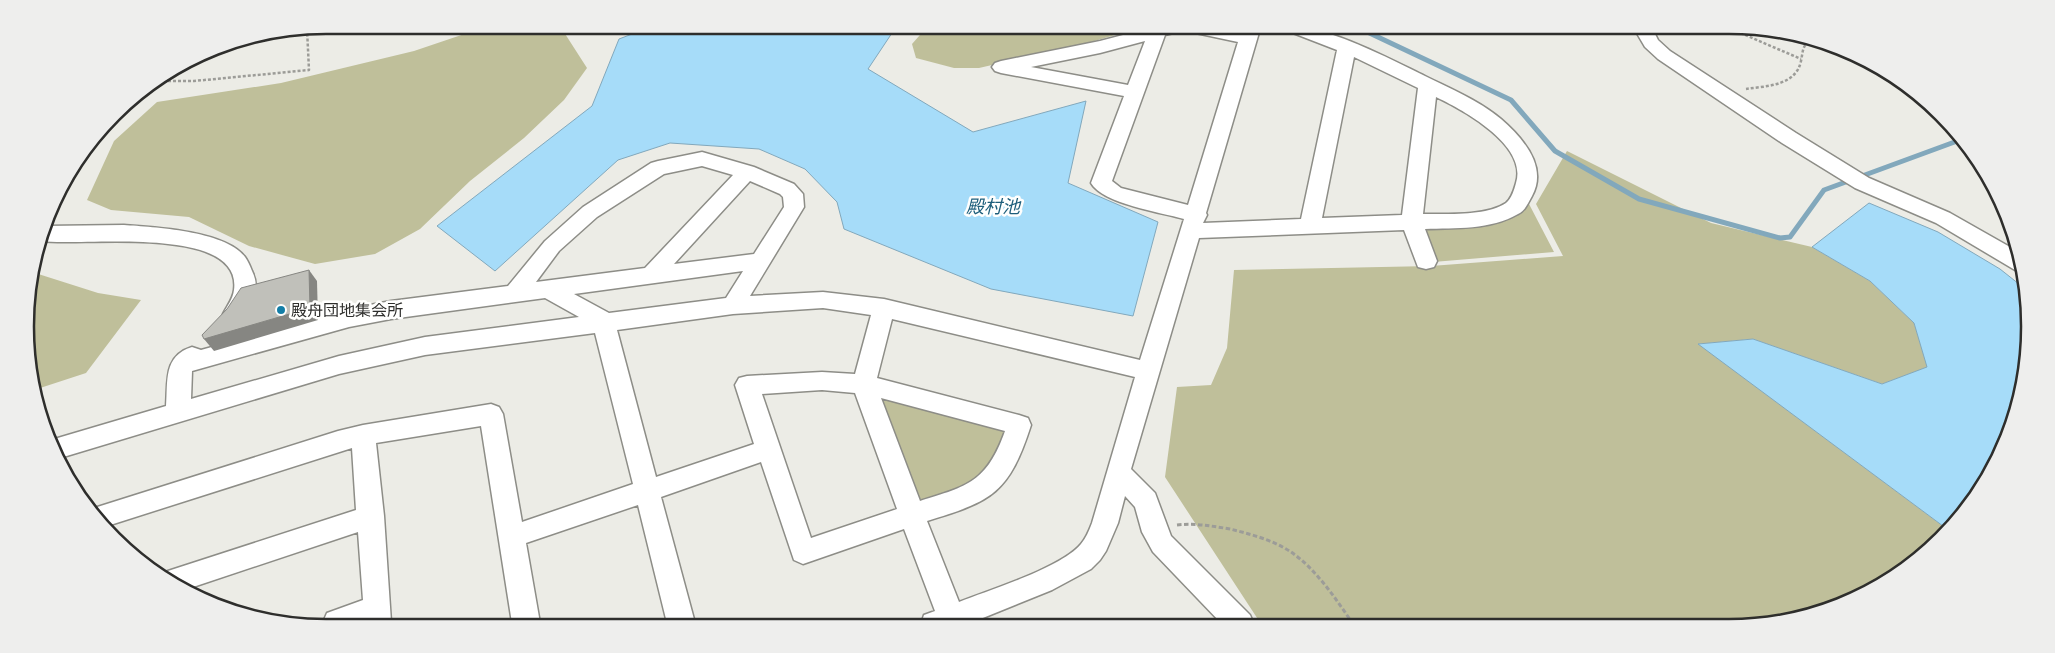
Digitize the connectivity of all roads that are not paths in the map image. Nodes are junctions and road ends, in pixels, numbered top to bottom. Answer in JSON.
{"nodes":[{"id":1,"x":1150,"y":34,"type":"edge"},
{"id":2,"x":1163,"y":34,"type":"edge"},
{"id":3,"x":1249,"y":34,"type":"edge"},
{"id":4,"x":1312,"y":34,"type":"edge"},
{"id":5,"x":1646,"y":34,"type":"edge"},
{"id":6,"x":1347,"y":48,"type":"junction"},
{"id":7,"x":1428,"y":86,"type":"junction"},
{"id":8,"x":1135,"y":92,"type":"junction"},
{"id":9,"x":747,"y":172,"type":"junction"},
{"id":10,"x":1412,"y":222,"type":"junction"},
{"id":11,"x":1194,"y":223,"type":"junction"},
{"id":12,"x":1310,"y":226,"type":"junction"},
{"id":13,"x":48,"y":234,"type":"edge"},
{"id":14,"x":2013,"y":258,"type":"edge"},
{"id":15,"x":760,"y":261,"type":"junction"},
{"id":16,"x":1426,"y":261,"type":"dead end"},
{"id":17,"x":651,"y":275,"type":"junction"},
{"id":18,"x":546,"y":288,"type":"junction"},
{"id":19,"x":516,"y":292,"type":"junction"},
{"id":20,"x":733,"y":306,"type":"junction"},
{"id":21,"x":884,"y":308,"type":"junction"},
{"id":22,"x":604,"y":324,"type":"junction"},
{"id":23,"x":181,"y":365,"type":"junction"},
{"id":24,"x":1148,"y":371,"type":"junction"},
{"id":25,"x":864,"y":384,"type":"junction"},
{"id":26,"x":178,"y":412,"type":"junction"},
{"id":27,"x":363,"y":435,"type":"junction"},
{"id":28,"x":60,"y":448,"type":"edge"},
{"id":29,"x":769,"y":449,"type":"junction"},
{"id":30,"x":1118,"y":472,"type":"junction"},
{"id":31,"x":648,"y":490,"type":"junction"},
{"id":32,"x":912,"y":515,"type":"junction"},
{"id":33,"x":103,"y":516,"type":"edge"},
{"id":34,"x":371,"y":516,"type":"junction"},
{"id":35,"x":512,"y":537,"type":"junction"},
{"id":36,"x":179,"y":579,"type":"edge"},
{"id":37,"x":378,"y":615,"type":"edge"},
{"id":38,"x":355,"y":619,"type":"edge"},
{"id":39,"x":525,"y":619,"type":"edge"},
{"id":40,"x":679,"y":619,"type":"edge"},
{"id":41,"x":943,"y":619,"type":"edge"},
{"id":42,"x":945,"y":619,"type":"edge"},
{"id":43,"x":1235,"y":619,"type":"edge"}],
"edges":[{"from":1,"to":8,"type":"street"},
{"from":2,"to":8,"type":"street"},
{"from":3,"to":11,"type":"street"},
{"from":4,"to":6,"type":"street"},
{"from":5,"to":14,"type":"street"},
{"from":6,"to":7,"type":"street"},
{"from":6,"to":12,"type":"street"},
{"from":7,"to":10,"type":"street"},
{"from":7,"to":10,"type":"street"},
{"from":8,"to":11,"type":"street"},
{"from":9,"to":15,"type":"street"},
{"from":9,"to":17,"type":"street"},
{"from":9,"to":19,"type":"street"},
{"from":10,"to":12,"type":"street"},
{"from":10,"to":16,"type":"street"},
{"from":11,"to":12,"type":"street"},
{"from":11,"to":24,"type":"street"},
{"from":13,"to":23,"type":"street"},
{"from":15,"to":17,"type":"street"},
{"from":15,"to":20,"type":"street"},
{"from":17,"to":18,"type":"street"},
{"from":18,"to":19,"type":"street"},
{"from":18,"to":22,"type":"street"},
{"from":19,"to":23,"type":"street"},
{"from":20,"to":21,"type":"street"},
{"from":20,"to":22,"type":"street"},
{"from":21,"to":24,"type":"street"},
{"from":21,"to":25,"type":"street"},
{"from":22,"to":26,"type":"street"},
{"from":22,"to":31,"type":"street"},
{"from":23,"to":26,"type":"street"},
{"from":24,"to":30,"type":"street"},
{"from":25,"to":29,"type":"street"},
{"from":25,"to":32,"type":"street"},
{"from":25,"to":32,"type":"street"},
{"from":26,"to":28,"type":"street"},
{"from":27,"to":33,"type":"street"},
{"from":27,"to":34,"type":"street"},
{"from":27,"to":35,"type":"street"},
{"from":29,"to":31,"type":"street"},
{"from":29,"to":32,"type":"street"},
{"from":30,"to":42,"type":"street"},
{"from":30,"to":43,"type":"street"},
{"from":31,"to":35,"type":"street"},
{"from":31,"to":40,"type":"street"},
{"from":32,"to":41,"type":"street"},
{"from":34,"to":36,"type":"street"},
{"from":34,"to":37,"type":"street"},
{"from":35,"to":39,"type":"street"},
{"from":37,"to":38,"type":"street"}]}
